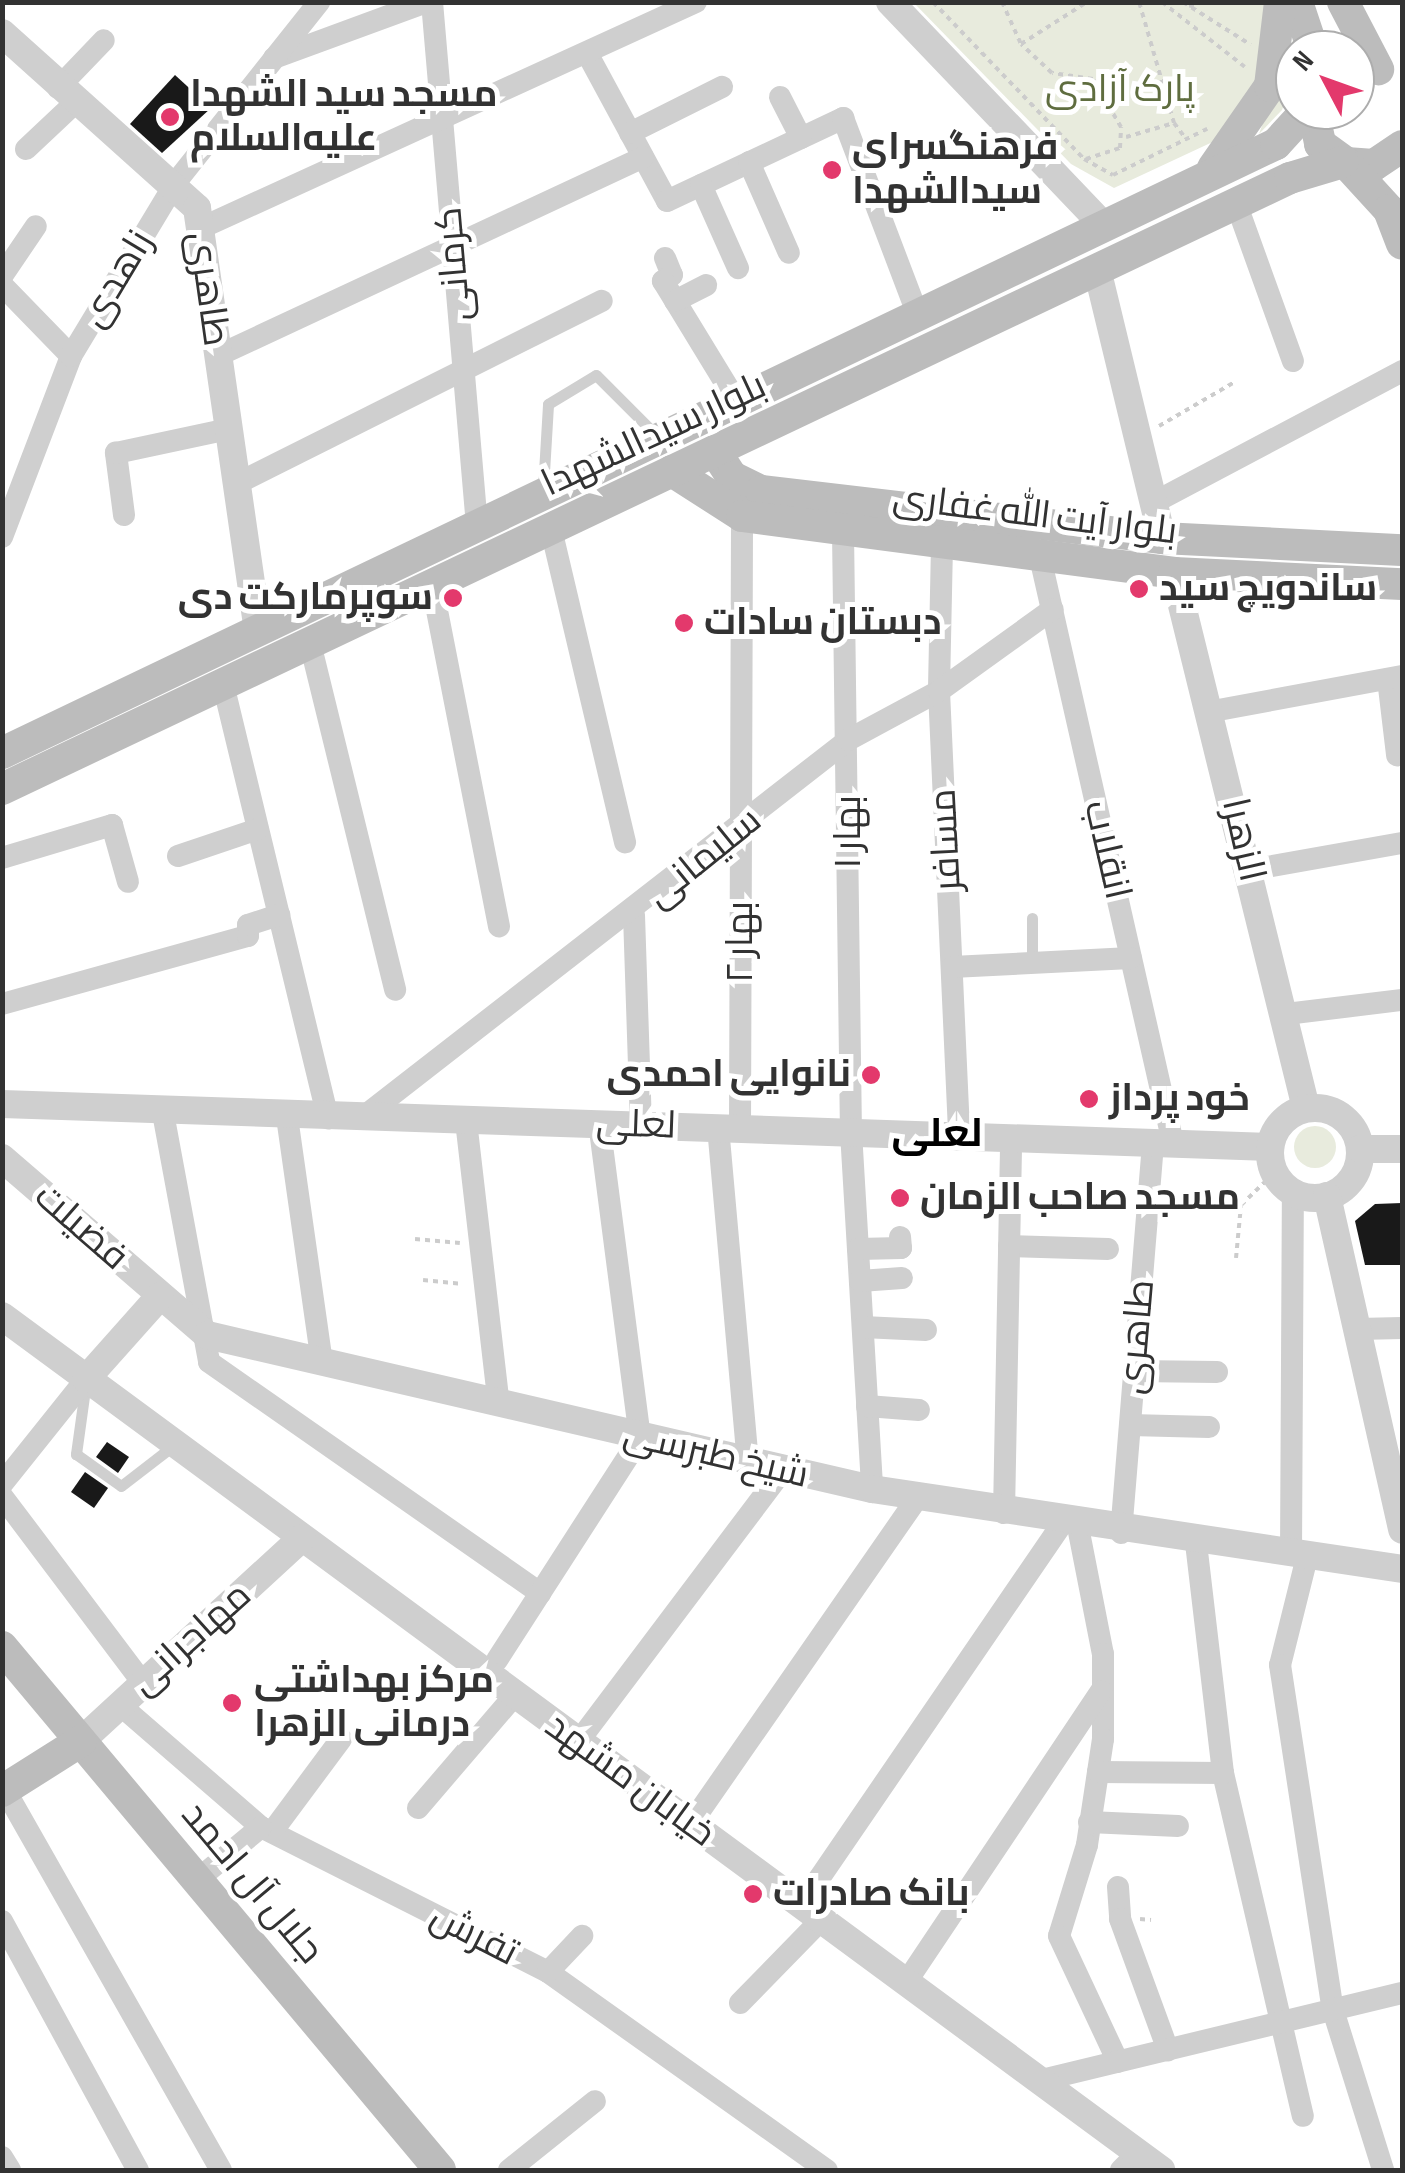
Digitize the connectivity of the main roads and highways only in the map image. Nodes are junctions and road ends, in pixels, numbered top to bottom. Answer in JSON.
{"nodes":[{"id":1,"x":1280,"y":2,"type":"edge"},
{"id":2,"x":1297,"y":2,"type":"edge"},
{"id":3,"x":1343,"y":2,"type":"edge"},
{"id":4,"x":1306,"y":30,"type":"edge"},
{"id":5,"x":1384,"y":71,"type":"edge"},
{"id":6,"x":1290,"y":130,"type":"edge"},
{"id":7,"x":1316,"y":130,"type":"edge"},
{"id":8,"x":1276,"y":144,"type":"junction"},
{"id":9,"x":1402,"y":146,"type":"edge"},
{"id":10,"x":1344,"y":163,"type":"junction"},
{"id":11,"x":1290,"y":178,"type":"junction"},
{"id":12,"x":1202,"y":179,"type":"junction"},
{"id":13,"x":1402,"y":244,"type":"edge"},
{"id":14,"x":715,"y":450,"type":"junction"},
{"id":15,"x":672,"y":471,"type":"junction"},
{"id":16,"x":543,"y":494,"type":"junction"},
{"id":17,"x":845,"y":516,"type":"junction"},
{"id":18,"x":551,"y":528,"type":"junction"},
{"id":19,"x":1402,"y":550,"type":"edge"},
{"id":20,"x":1402,"y":584,"type":"edge"},
{"id":21,"x":5,"y":748,"type":"edge"},
{"id":22,"x":2,"y":789,"type":"edge"},
{"id":23,"x":2,"y":1648,"type":"edge"},
{"id":24,"x":80,"y":1741,"type":"junction"},
{"id":25,"x":4,"y":1791,"type":"edge"},
{"id":26,"x":440,"y":2170,"type":"edge"}],
"edges":[{"from":1,"to":12,"type":"main road"},
{"from":2,"to":4,"type":"main road"},
{"from":3,"to":5,"type":"main road"},
{"from":6,"to":8,"type":"main road","name":"بلوار سیدالشهدا"},
{"from":7,"to":10,"type":"main road"},
{"from":8,"to":11,"type":"main road"},
{"from":8,"to":12,"type":"main road","name":"بلوار سیدالشهدا"},
{"from":9,"to":10,"type":"main road","name":"بلوار سیدالشهدا"},
{"from":10,"to":11,"type":"main road","name":"بلوار سیدالشهدا"},
{"from":10,"to":13,"type":"main road"},
{"from":11,"to":14,"type":"main road","name":"بلوار سیدالشهدا"},
{"from":12,"to":16,"type":"main road","name":"بلوار سیدالشهدا"},
{"from":14,"to":15,"type":"main road","name":"بلوار سیدالشهدا"},
{"from":14,"to":17,"type":"main road","name":"بلوار آیت الله غفاری"},
{"from":15,"to":17,"type":"main road","name":"بلوار آیت الله غفاری"},
{"from":15,"to":18,"type":"main road","name":"بلوار سیدالشهدا"},
{"from":16,"to":18,"type":"main road"},
{"from":16,"to":21,"type":"main road","name":"بلوار سیدالشهدا"},
{"from":17,"to":19,"type":"main road","name":"بلوار آیت الله غفاری"},
{"from":17,"to":20,"type":"main road","name":"بلوار آیت الله غفاری"},
{"from":18,"to":22,"type":"main road","name":"بلوار سیدالشهدا"},
{"from":23,"to":24,"type":"main road","name":"جلال آل احمد"},
{"from":24,"to":25,"type":"main road"},
{"from":24,"to":26,"type":"main road","name":"جلال آل احمد"}]}
